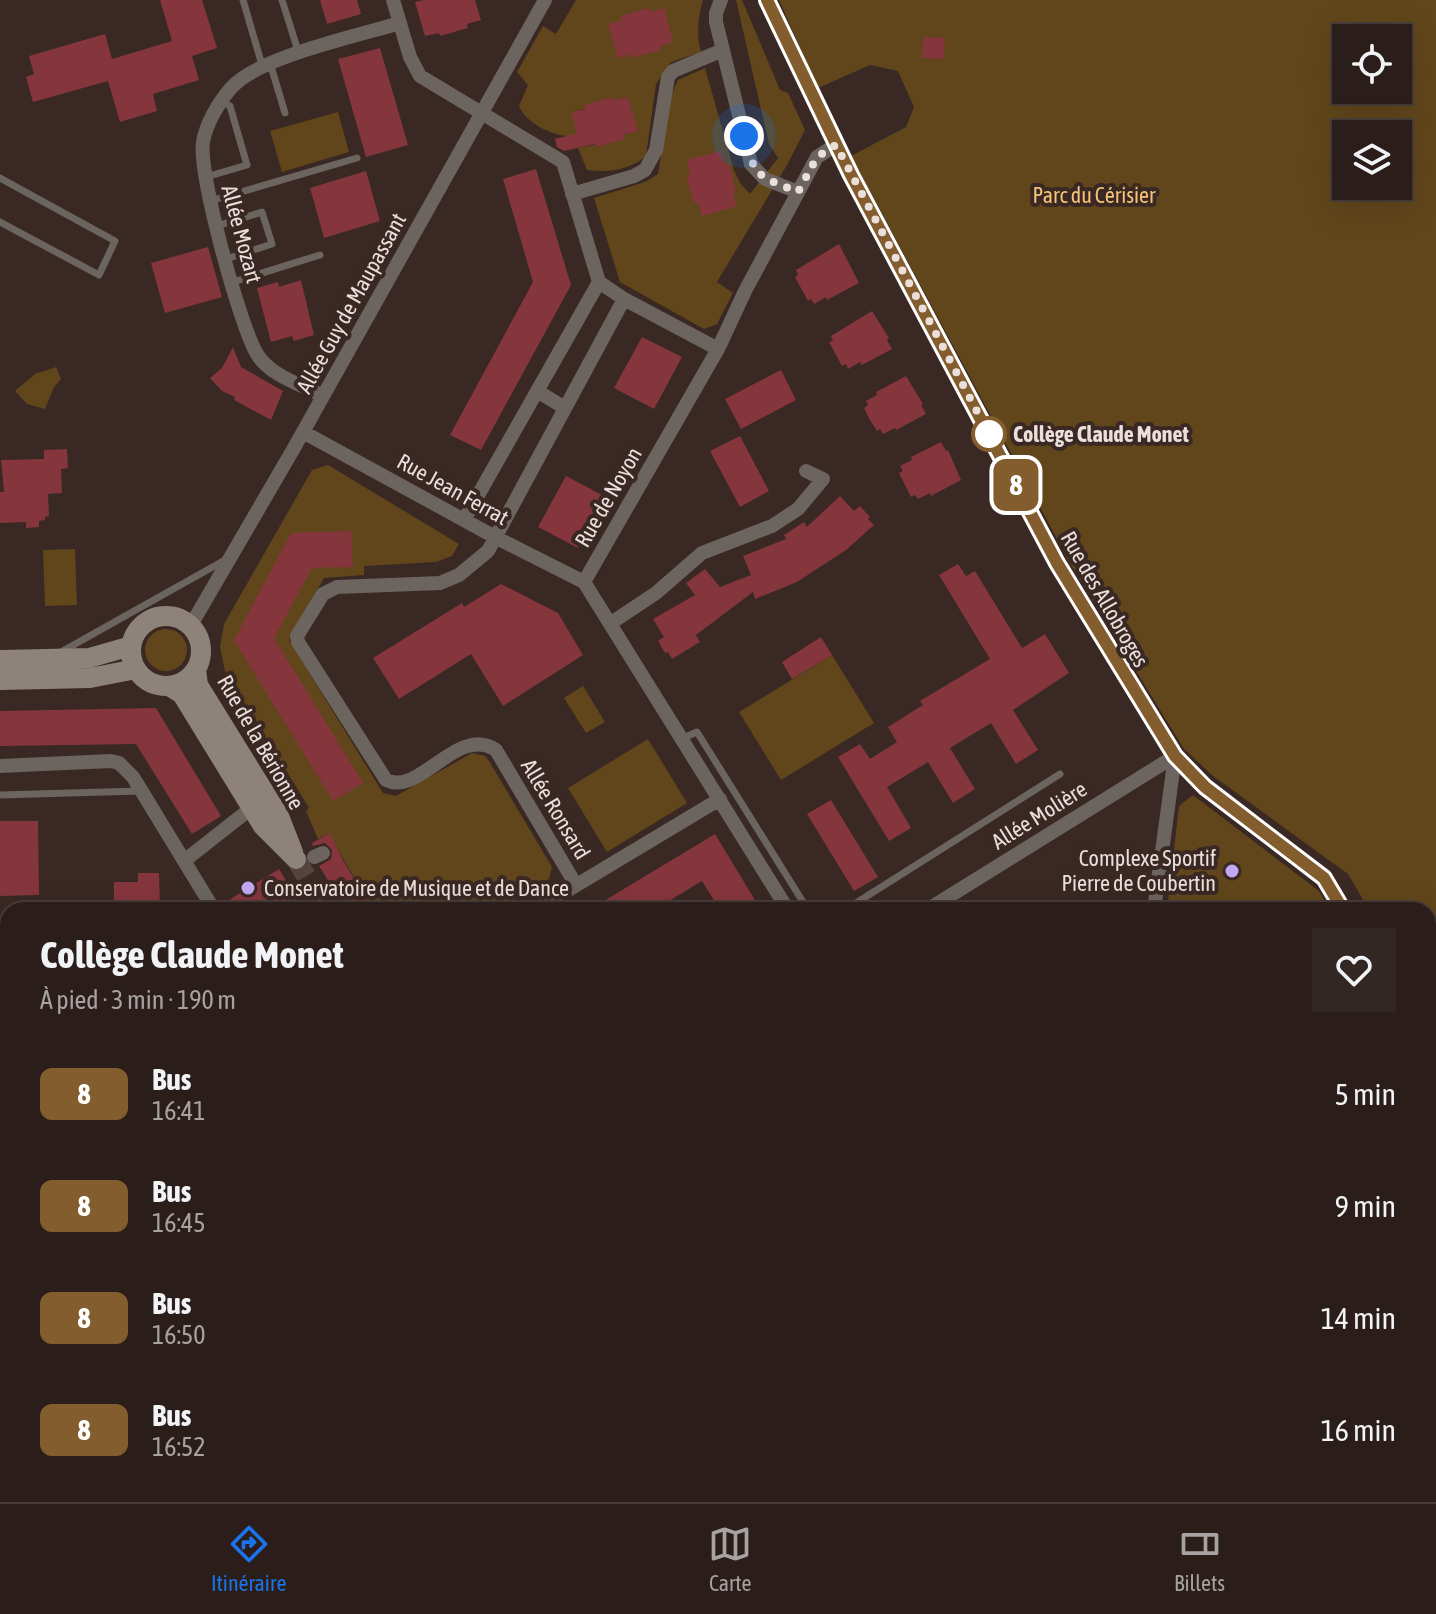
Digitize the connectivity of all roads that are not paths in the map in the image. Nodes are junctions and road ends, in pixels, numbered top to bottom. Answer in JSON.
{"nodes":[{"id":1,"x":243,"y":0,"type":"edge"},
{"id":2,"x":282,"y":0,"type":"edge"},
{"id":3,"x":393,"y":0,"type":"edge"},
{"id":4,"x":545,"y":0,"type":"edge"},
{"id":5,"x":721,"y":0,"type":"edge"},
{"id":6,"x":767,"y":0,"type":"edge"},
{"id":7,"x":400,"y":23,"type":"junction"},
{"id":8,"x":723,"y":50,"type":"junction"},
{"id":9,"x":299,"y":54,"type":"junction"},
{"id":10,"x":266,"y":64,"type":"junction"},
{"id":11,"x":221,"y":101,"type":"junction"},
{"id":12,"x":285,"y":113,"type":"dead end"},
{"id":13,"x":482,"y":114,"type":"junction"},
{"id":14,"x":836,"y":145,"type":"junction"},
{"id":15,"x":357,"y":158,"type":"dead end"},
{"id":16,"x":0,"y":178,"type":"edge"},
{"id":17,"x":204,"y":178,"type":"junction"},
{"id":18,"x":798,"y":192,"type":"junction"},
{"id":19,"x":572,"y":194,"type":"junction"},
{"id":20,"x":210,"y":201,"type":"junction"},
{"id":21,"x":0,"y":222,"type":"edge"},
{"id":22,"x":217,"y":226,"type":"junction"},
{"id":23,"x":320,"y":255,"type":"dead end"},
{"id":24,"x":226,"y":259,"type":"junction"},
{"id":25,"x":233,"y":282,"type":"junction"},
{"id":26,"x":599,"y":282,"type":"junction"},
{"id":27,"x":624,"y":299,"type":"junction"},
{"id":28,"x":718,"y":349,"type":"junction"},
{"id":29,"x":537,"y":391,"type":"junction"},
{"id":30,"x":323,"y":396,"type":"junction"},
{"id":31,"x":565,"y":408,"type":"junction"},
{"id":32,"x":303,"y":432,"type":"junction"},
{"id":33,"x":806,"y":471,"type":"dead end"},
{"id":34,"x":464,"y":520,"type":"junction"},
{"id":35,"x":495,"y":537,"type":"junction"},
{"id":36,"x":232,"y":556,"type":"junction"},
{"id":37,"x":584,"y":582,"type":"junction"},
{"id":38,"x":611,"y":623,"type":"junction"},
{"id":39,"x":191,"y":625,"type":"junction"},
{"id":40,"x":131,"y":646,"type":"junction"},
{"id":41,"x":49,"y":659,"type":"junction"},
{"id":42,"x":0,"y":660,"type":"edge"},
{"id":43,"x":136,"y":669,"type":"junction"},
{"id":44,"x":196,"y":670,"type":"junction"},
{"id":45,"x":0,"y":680,"type":"edge"},
{"id":46,"x":169,"y":686,"type":"junction"},
{"id":47,"x":682,"y":738,"type":"junction"},
{"id":48,"x":1175,"y":756,"type":"junction"},
{"id":49,"x":0,"y":766,"type":"edge"},
{"id":50,"x":1060,"y":774,"type":"dead end"},
{"id":51,"x":142,"y":791,"type":"junction"},
{"id":52,"x":0,"y":795,"type":"edge"},
{"id":53,"x":720,"y":799,"type":"junction"},
{"id":54,"x":260,"y":802,"type":"junction"},
{"id":55,"x":184,"y":861,"type":"junction"},
{"id":56,"x":576,"y":885,"type":"junction"},
{"id":57,"x":209,"y":902,"type":"edge"},
{"id":58,"x":548,"y":902,"type":"edge"},
{"id":59,"x":783,"y":902,"type":"edge"},
{"id":60,"x":803,"y":902,"type":"edge"},
{"id":61,"x":858,"y":902,"type":"edge"},
{"id":62,"x":940,"y":902,"type":"edge"},
{"id":63,"x":1155,"y":902,"type":"edge"},
{"id":64,"x":1338,"y":902,"type":"edge"}],
"edges":[{"from":1,"to":10,"type":"lane"},
{"from":2,"to":9,"type":"lane"},
{"from":3,"to":7,"type":"street"},
{"from":4,"to":13,"type":"street","name":"Allée Guy de Maupassant"},
{"from":5,"to":8,"type":"street"},
{"from":6,"to":14,"type":"street","name":"Rue des Allobroges"},
{"from":7,"to":9,"type":"street","name":"Allée Mozart"},
{"from":7,"to":13,"type":"street"},
{"from":8,"to":18,"type":"street"},
{"from":8,"to":19,"type":"street"},
{"from":9,"to":10,"type":"street","name":"Allée Mozart"},
{"from":10,"to":11,"type":"street","name":"Allée Mozart"},
{"from":10,"to":12,"type":"lane"},
{"from":11,"to":17,"type":"street","name":"Allée Mozart"},
{"from":11,"to":17,"type":"lane"},
{"from":13,"to":19,"type":"street"},
{"from":13,"to":30,"type":"street","name":"Allée Guy de Maupassant"},
{"from":14,"to":18,"type":"street","name":"Rue de Noyon"},
{"from":14,"to":48,"type":"street","name":"Rue des Allobroges"},
{"from":15,"to":20,"type":"lane"},
{"from":16,"to":21,"type":"lane"},
{"from":17,"to":20,"type":"street","name":"Allée Mozart"},
{"from":18,"to":28,"type":"street","name":"Rue de Noyon"},
{"from":19,"to":26,"type":"street"},
{"from":20,"to":22,"type":"street","name":"Allée Mozart"},
{"from":22,"to":24,"type":"street","name":"Allée Mozart"},
{"from":22,"to":24,"type":"lane"},
{"from":23,"to":25,"type":"lane"},
{"from":24,"to":25,"type":"street","name":"Allée Mozart"},
{"from":25,"to":30,"type":"street","name":"Allée Mozart"},
{"from":26,"to":27,"type":"street"},
{"from":26,"to":29,"type":"street"},
{"from":27,"to":28,"type":"street"},
{"from":27,"to":31,"type":"street"},
{"from":28,"to":37,"type":"street","name":"Rue de Noyon"},
{"from":29,"to":31,"type":"street"},
{"from":29,"to":34,"type":"street"},
{"from":30,"to":32,"type":"street","name":"Allée Guy de Maupassant"},
{"from":31,"to":35,"type":"street"},
{"from":32,"to":34,"type":"street","name":"Rue Jean Ferrat"},
{"from":32,"to":36,"type":"street","name":"Allée Guy de Maupassant"},
{"from":33,"to":38,"type":"street"},
{"from":34,"to":35,"type":"street","name":"Rue Jean Ferrat"},
{"from":35,"to":37,"type":"street","name":"Rue Jean Ferrat"},
{"from":35,"to":56,"type":"street","name":"Allée Ronsard"},
{"from":36,"to":39,"type":"street","name":"Allée Guy de Maupassant"},
{"from":36,"to":41,"type":"lane"},
{"from":37,"to":38,"type":"street","name":"Rue de Noyon"},
{"from":38,"to":47,"type":"street","name":"Rue de Noyon"},
{"from":39,"to":40,"type":"street"},
{"from":39,"to":44,"type":"street"},
{"from":40,"to":41,"type":"street"},
{"from":40,"to":43,"type":"street"},
{"from":41,"to":42,"type":"street"},
{"from":43,"to":45,"type":"street"},
{"from":43,"to":46,"type":"street"},
{"from":44,"to":46,"type":"street"},
{"from":44,"to":54,"type":"street","name":"Rue de la Bérionne"},
{"from":46,"to":54,"type":"street","name":"Rue de la Bérionne"},
{"from":47,"to":53,"type":"street","name":"Rue de Noyon"},
{"from":47,"to":60,"type":"lane"},
{"from":48,"to":62,"type":"street","name":"Allée Molière"},
{"from":48,"to":63,"type":"street"},
{"from":48,"to":64,"type":"street","name":"Rue des Allobroges"},
{"from":49,"to":51,"type":"street"},
{"from":50,"to":61,"type":"lane"},
{"from":51,"to":52,"type":"lane"},
{"from":51,"to":55,"type":"street"},
{"from":53,"to":56,"type":"street","name":"Allée Ronsard"},
{"from":53,"to":59,"type":"street","name":"Rue de Noyon"},
{"from":54,"to":55,"type":"street"},
{"from":55,"to":57,"type":"street"},
{"from":56,"to":58,"type":"street"}]}
